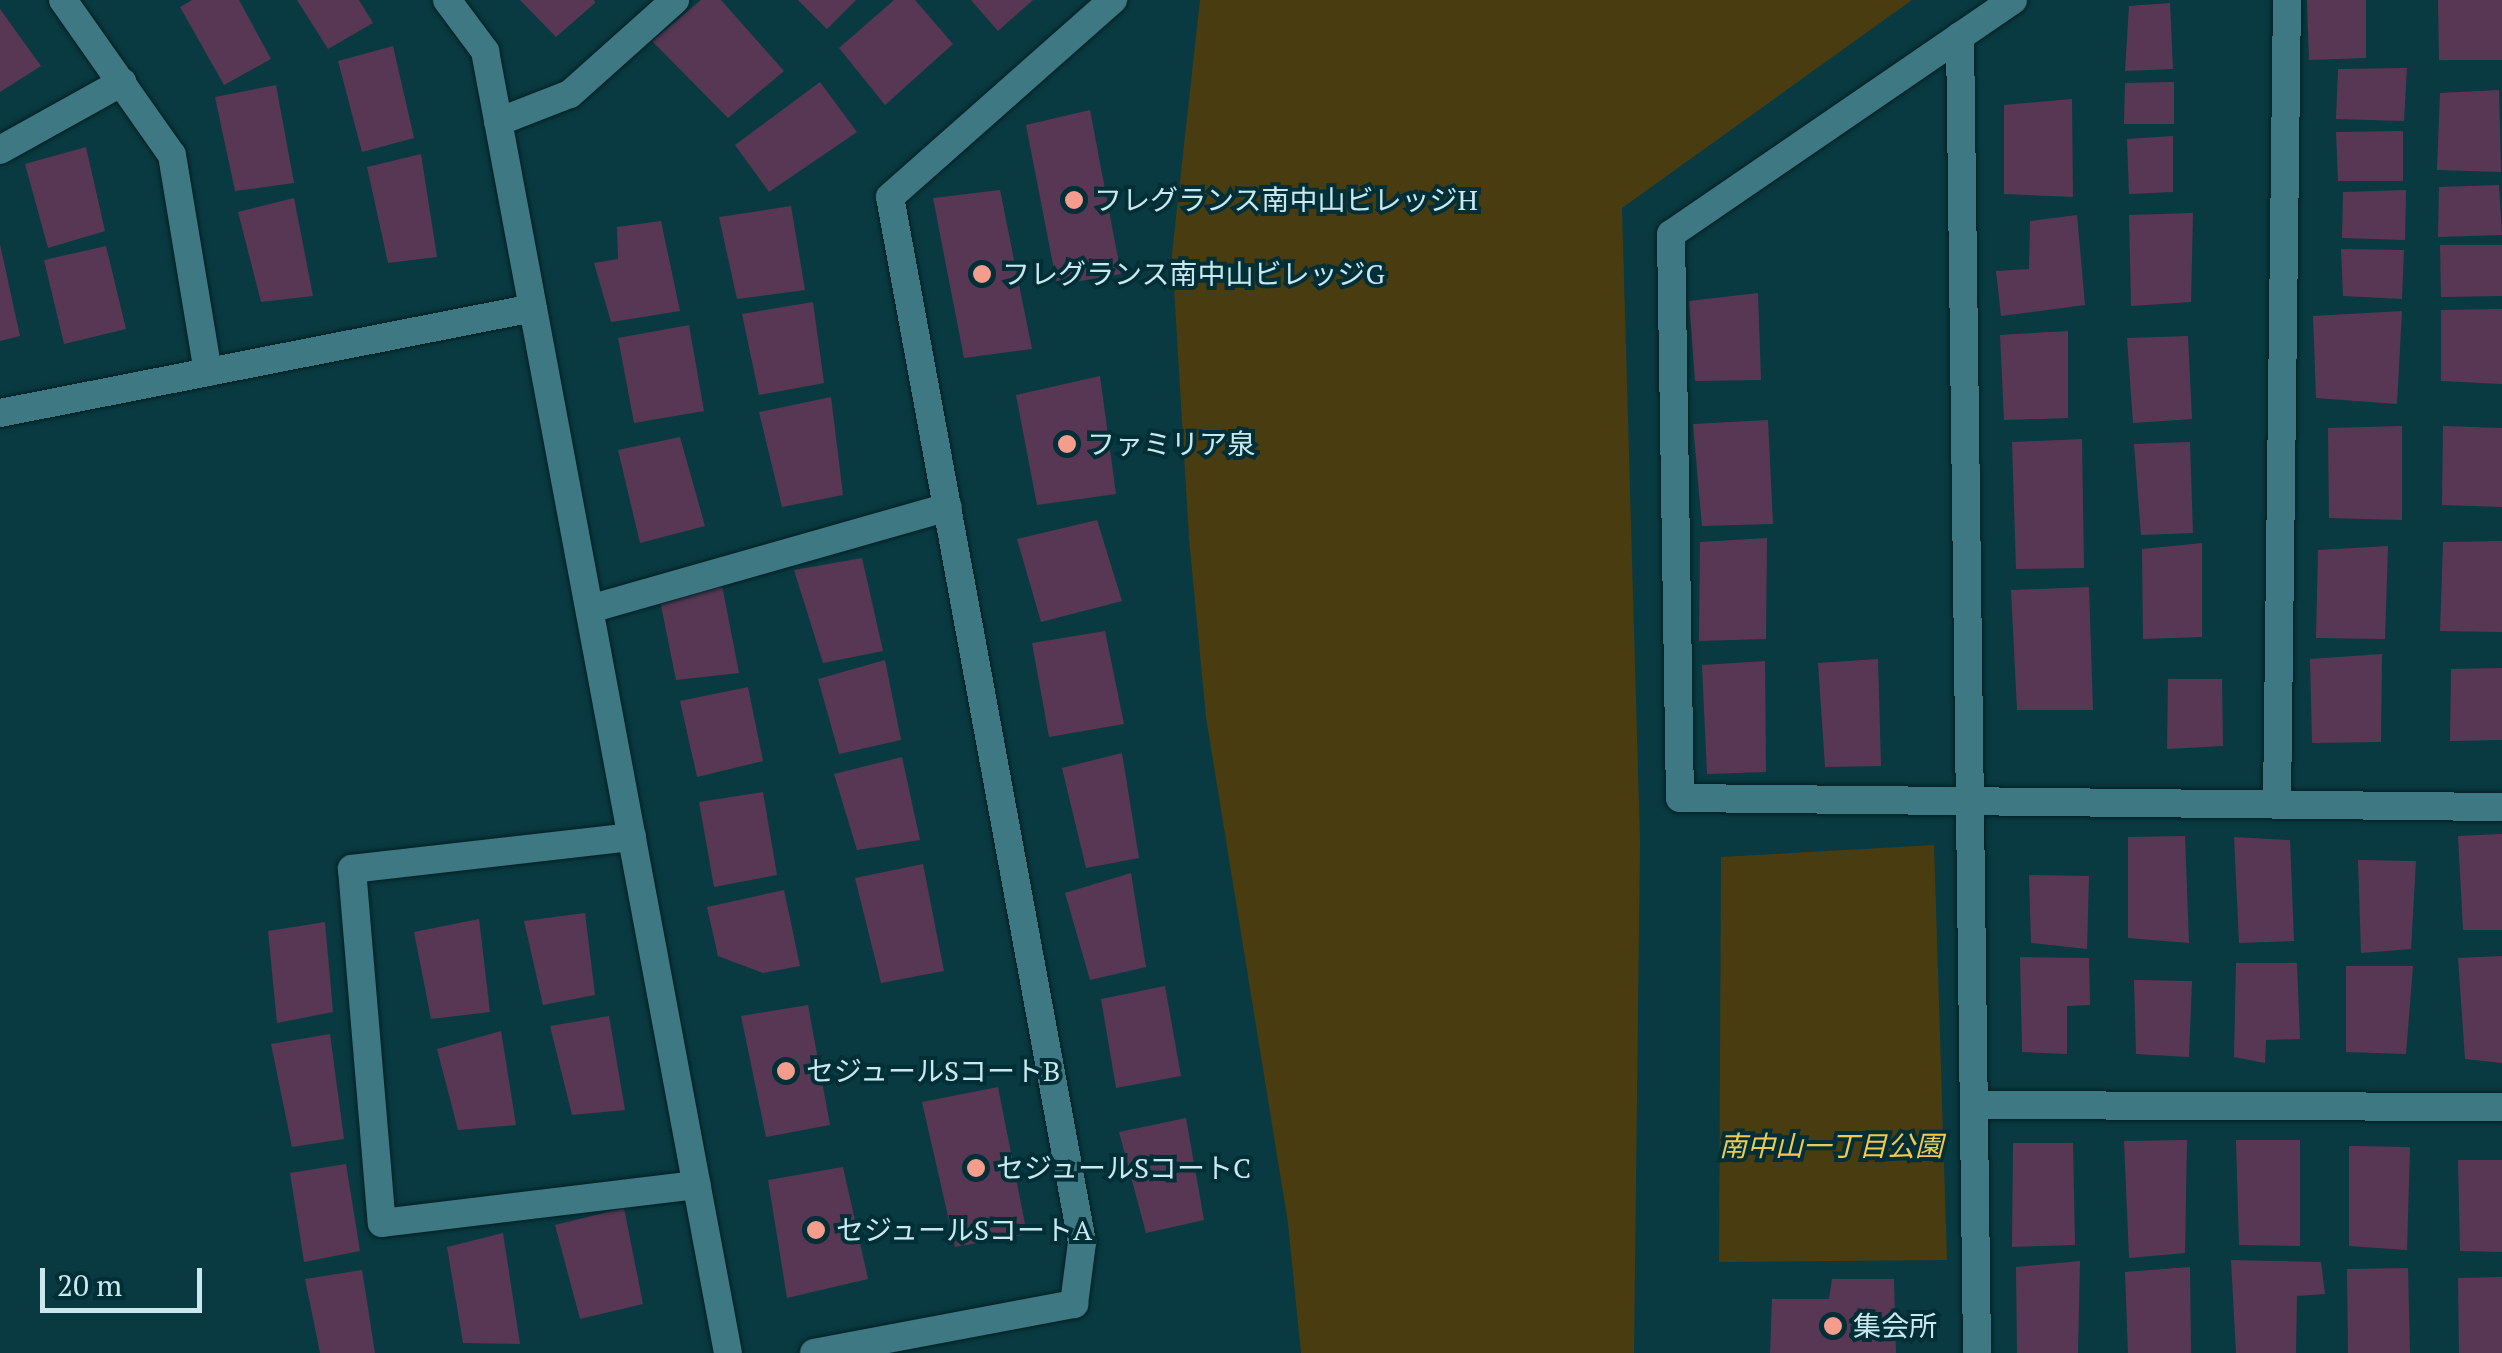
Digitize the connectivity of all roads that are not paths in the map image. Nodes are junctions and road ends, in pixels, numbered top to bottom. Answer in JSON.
{"nodes":[{"id":1,"x":63,"y":0,"type":"edge"},
{"id":2,"x":447,"y":0,"type":"edge"},
{"id":3,"x":676,"y":0,"type":"edge"},
{"id":4,"x":1113,"y":0,"type":"edge"},
{"id":5,"x":2013,"y":0,"type":"edge"},
{"id":6,"x":2287,"y":0,"type":"edge"},
{"id":7,"x":1960,"y":36,"type":"junction"},
{"id":8,"x":122,"y":82,"type":"junction"},
{"id":9,"x":498,"y":122,"type":"junction"},
{"id":10,"x":0,"y":150,"type":"edge"},
{"id":11,"x":533,"y":308,"type":"junction"},
{"id":12,"x":208,"y":372,"type":"junction"},
{"id":13,"x":0,"y":413,"type":"edge"},
{"id":14,"x":948,"y":508,"type":"junction"},
{"id":15,"x":590,"y":609,"type":"junction"},
{"id":16,"x":1970,"y":801,"type":"junction"},
{"id":17,"x":2277,"y":804,"type":"junction"},
{"id":18,"x":2502,"y":807,"type":"edge"},
{"id":19,"x":632,"y":838,"type":"junction"},
{"id":20,"x":1974,"y":1104,"type":"junction"},
{"id":21,"x":2502,"y":1108,"type":"edge"},
{"id":22,"x":697,"y":1185,"type":"junction"},
{"id":23,"x":728,"y":1353,"type":"edge"},
{"id":24,"x":814,"y":1353,"type":"edge"},
{"id":25,"x":1977,"y":1353,"type":"edge"}],
"edges":[{"from":1,"to":8,"type":"street"},
{"from":2,"to":9,"type":"street"},
{"from":3,"to":9,"type":"street"},
{"from":4,"to":14,"type":"street"},
{"from":5,"to":7,"type":"street"},
{"from":6,"to":17,"type":"street"},
{"from":7,"to":16,"type":"street"},
{"from":7,"to":16,"type":"street"},
{"from":8,"to":10,"type":"street"},
{"from":8,"to":12,"type":"street"},
{"from":9,"to":11,"type":"street"},
{"from":11,"to":12,"type":"street"},
{"from":11,"to":15,"type":"street"},
{"from":12,"to":13,"type":"street"},
{"from":14,"to":15,"type":"street"},
{"from":14,"to":24,"type":"street"},
{"from":15,"to":19,"type":"street"},
{"from":16,"to":17,"type":"street"},
{"from":16,"to":20,"type":"street"},
{"from":17,"to":18,"type":"street"},
{"from":19,"to":22,"type":"street"},
{"from":19,"to":22,"type":"street"},
{"from":20,"to":21,"type":"street"},
{"from":20,"to":25,"type":"street"},
{"from":22,"to":23,"type":"street"}]}
